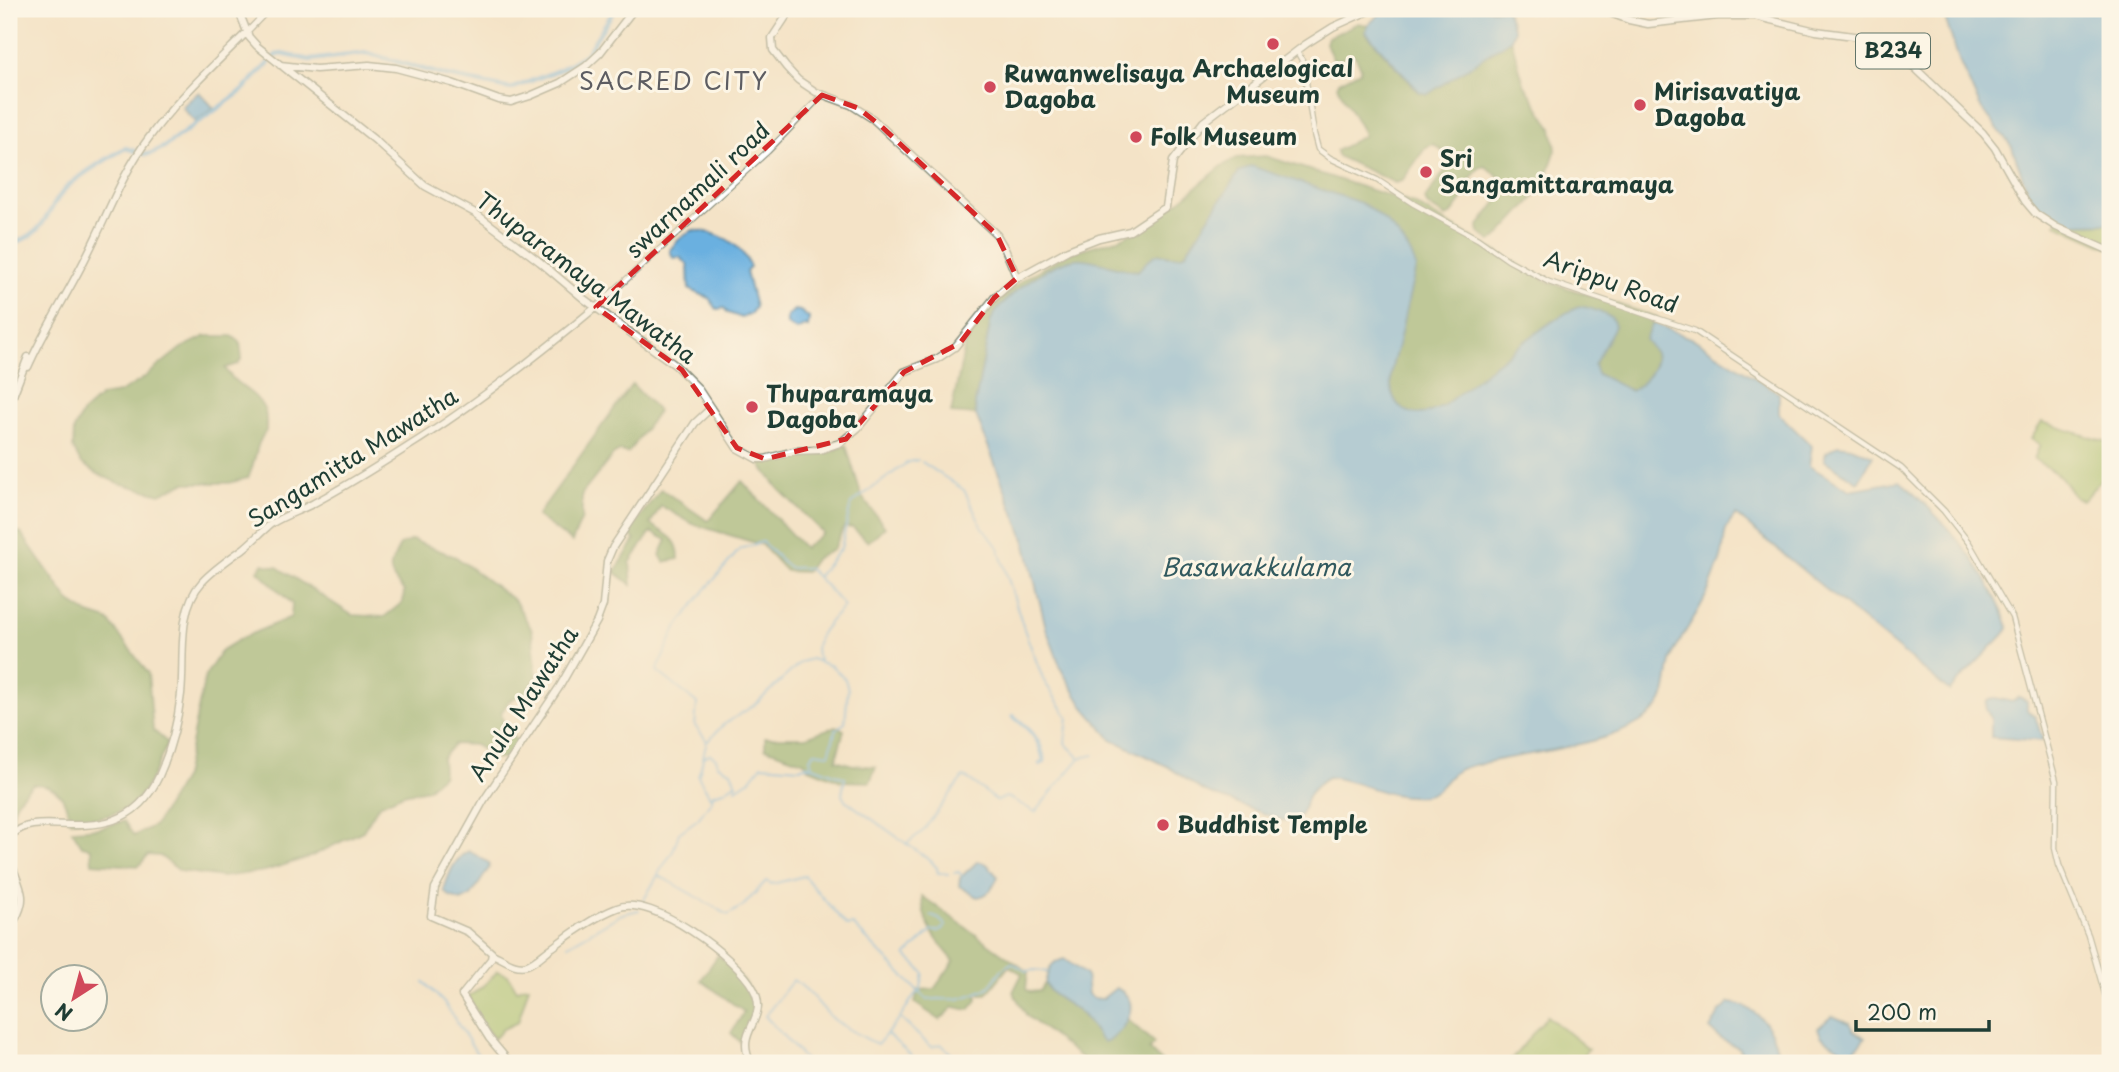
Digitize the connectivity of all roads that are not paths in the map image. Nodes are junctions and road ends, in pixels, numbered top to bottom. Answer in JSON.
{"nodes":[{"id":1,"x":238,"y":9,"type":"edge"},
{"id":2,"x":269,"y":9,"type":"edge"},
{"id":3,"x":634,"y":9,"type":"edge"},
{"id":4,"x":791,"y":9,"type":"edge"},
{"id":5,"x":1373,"y":9,"type":"edge"},
{"id":6,"x":1599,"y":9,"type":"edge"},
{"id":7,"x":247,"y":32,"type":"junction"},
{"id":8,"x":1296,"y":51,"type":"junction"},
{"id":9,"x":278,"y":63,"type":"junction"},
{"id":10,"x":303,"y":68,"type":"junction"},
{"id":11,"x":299,"y":81,"type":"junction"},
{"id":12,"x":822,"y":95,"type":"junction"},
{"id":13,"x":2110,"y":251,"type":"edge"},
{"id":14,"x":1017,"y":278,"type":"junction"},
{"id":15,"x":596,"y":307,"type":"junction"},
{"id":16,"x":9,"y":406,"type":"edge"},
{"id":17,"x":711,"y":408,"type":"junction"},
{"id":18,"x":9,"y":929,"type":"edge"},
{"id":19,"x":492,"y":954,"type":"junction"},
{"id":20,"x":2110,"y":1011,"type":"edge"},
{"id":21,"x":510,"y":1063,"type":"edge"},
{"id":22,"x":751,"y":1063,"type":"edge"}],
"edges":[{"from":1,"to":7,"type":"main road","name":"Thuparamaya Mawatha"},
{"from":2,"to":7,"type":"street"},
{"from":3,"to":10,"type":"main road"},
{"from":4,"to":12,"type":"main road"},
{"from":5,"to":8,"type":"main road","name":"Thuparamaya Mawatha"},
{"from":6,"to":13,"type":"main road","number":"B234"},
{"from":7,"to":9,"type":"main road","name":"Thuparamaya Mawatha"},
{"from":7,"to":16,"type":"main road"},
{"from":8,"to":14,"type":"main road","name":"Thuparamaya Mawatha"},
{"from":8,"to":20,"type":"street","name":"Arippu Road"},
{"from":9,"to":10,"type":"main road"},
{"from":9,"to":11,"type":"main road","name":"Thuparamaya Mawatha"},
{"from":10,"to":11,"type":"main road"},
{"from":11,"to":15,"type":"main road","name":"Thuparamaya Mawatha"},
{"from":12,"to":14,"type":"main road"},
{"from":12,"to":15,"type":"street","name":"swarnamali road"},
{"from":14,"to":17,"type":"main road","name":"Thuparamaya Mawatha"},
{"from":15,"to":17,"type":"main road","name":"Thuparamaya Mawatha"},
{"from":15,"to":18,"type":"main road","name":"Sangamitta Mawatha"},
{"from":17,"to":19,"type":"main road","name":"Anula Mawatha"},
{"from":19,"to":21,"type":"main road"},
{"from":19,"to":22,"type":"main road"}]}
